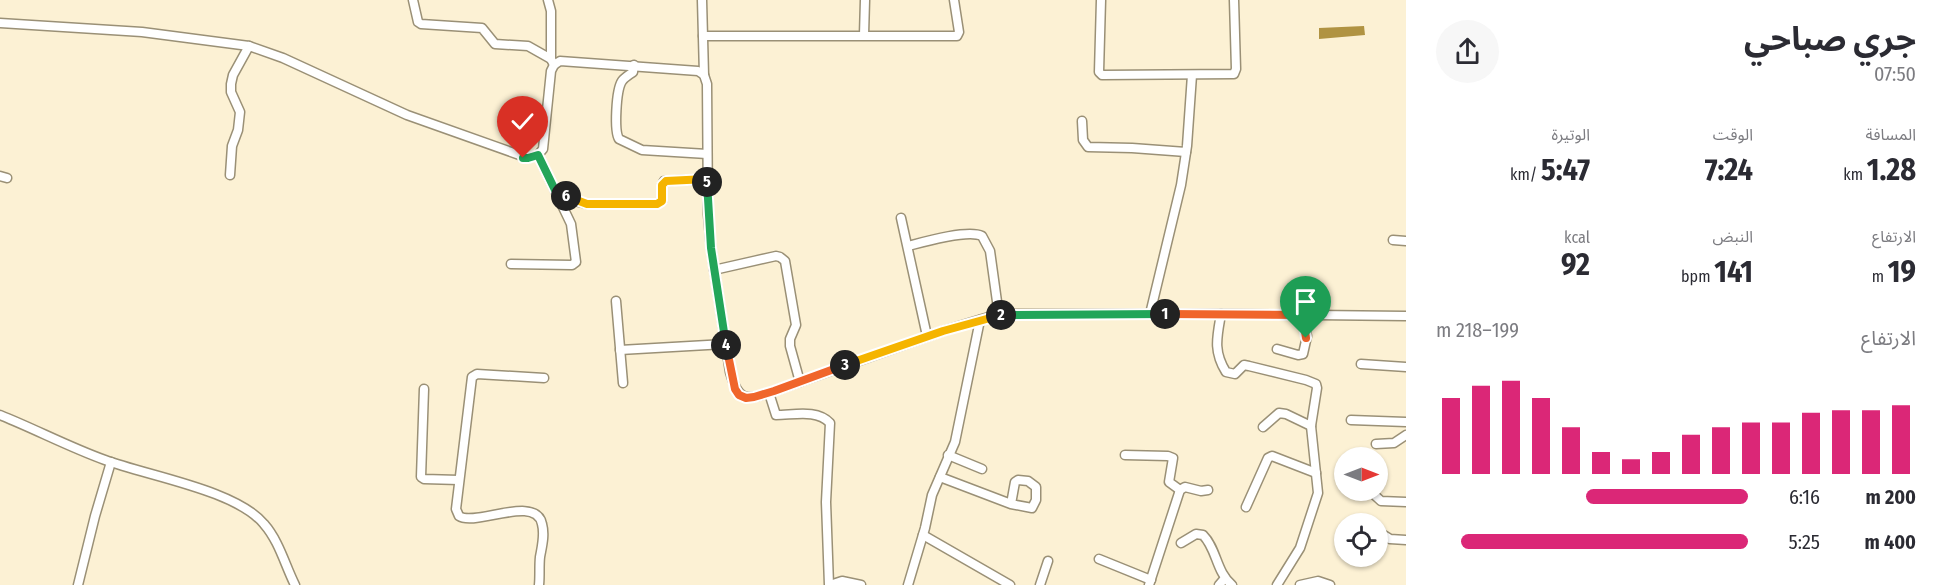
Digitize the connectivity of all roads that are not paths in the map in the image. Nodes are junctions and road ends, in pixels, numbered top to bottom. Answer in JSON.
{"nodes":[{"id":1,"x":413,"y":0,"type":"edge"},
{"id":2,"x":548,"y":0,"type":"edge"},
{"id":3,"x":702,"y":0,"type":"edge"},
{"id":4,"x":865,"y":0,"type":"edge"},
{"id":5,"x":954,"y":0,"type":"edge"},
{"id":6,"x":1101,"y":0,"type":"edge"},
{"id":7,"x":1234,"y":0,"type":"edge"},
{"id":8,"x":0,"y":23,"type":"edge"},
{"id":9,"x":864,"y":35,"type":"junction"},
{"id":10,"x":703,"y":36,"type":"junction"},
{"id":11,"x":249,"y":46,"type":"junction"},
{"id":12,"x":553,"y":62,"type":"junction"},
{"id":13,"x":634,"y":65,"type":"junction"},
{"id":14,"x":704,"y":75,"type":"junction"},
{"id":15,"x":1192,"y":75,"type":"junction"},
{"id":16,"x":1082,"y":121,"type":"dead end"},
{"id":17,"x":1186,"y":152,"type":"junction"},
{"id":18,"x":707,"y":154,"type":"junction"},
{"id":19,"x":538,"y":155,"type":"junction"},
{"id":20,"x":230,"y":174,"type":"dead end"},
{"id":21,"x":707,"y":179,"type":"junction"},
{"id":22,"x":555,"y":190,"type":"junction"},
{"id":23,"x":901,"y":218,"type":"dead end"},
{"id":24,"x":1393,"y":240,"type":"dead end"},
{"id":25,"x":1406,"y":241,"type":"edge"},
{"id":26,"x":908,"y":246,"type":"junction"},
{"id":27,"x":512,"y":264,"type":"dead end"},
{"id":28,"x":714,"y":270,"type":"junction"},
{"id":29,"x":616,"y":301,"type":"dead end"},
{"id":30,"x":1150,"y":314,"type":"junction"},
{"id":31,"x":1221,"y":314,"type":"junction"},
{"id":32,"x":1305,"y":315,"type":"junction"},
{"id":33,"x":999,"y":316,"type":"junction"},
{"id":34,"x":1406,"y":316,"type":"edge"},
{"id":35,"x":980,"y":320,"type":"junction"},
{"id":36,"x":927,"y":336,"type":"junction"},
{"id":37,"x":725,"y":344,"type":"junction"},
{"id":38,"x":620,"y":350,"type":"junction"},
{"id":39,"x":1276,"y":350,"type":"dead end"},
{"id":40,"x":1360,"y":364,"type":"dead end"},
{"id":41,"x":1406,"y":368,"type":"edge"},
{"id":42,"x":544,"y":378,"type":"dead end"},
{"id":43,"x":800,"y":382,"type":"junction"},
{"id":44,"x":623,"y":383,"type":"dead end"},
{"id":45,"x":424,"y":389,"type":"dead end"},
{"id":46,"x":769,"y":393,"type":"junction"},
{"id":47,"x":0,"y":415,"type":"edge"},
{"id":48,"x":1351,"y":420,"type":"dead end"},
{"id":49,"x":1406,"y":422,"type":"edge"},
{"id":50,"x":1311,"y":426,"type":"junction"},
{"id":51,"x":1263,"y":427,"type":"dead end"},
{"id":52,"x":1406,"y":435,"type":"edge"},
{"id":53,"x":1376,"y":444,"type":"dead end"},
{"id":54,"x":948,"y":455,"type":"junction"},
{"id":55,"x":1125,"y":456,"type":"dead end"},
{"id":56,"x":111,"y":462,"type":"junction"},
{"id":57,"x":982,"y":469,"type":"dead end"},
{"id":58,"x":1316,"y":473,"type":"junction"},
{"id":59,"x":940,"y":477,"type":"junction"},
{"id":60,"x":459,"y":480,"type":"junction"},
{"id":61,"x":1180,"y":490,"type":"junction"},
{"id":62,"x":1208,"y":490,"type":"dead end"},
{"id":63,"x":1381,"y":501,"type":"edge"},
{"id":64,"x":1406,"y":502,"type":"edge"},
{"id":65,"x":1011,"y":504,"type":"dead end"},
{"id":66,"x":1246,"y":507,"type":"dead end"},
{"id":67,"x":923,"y":535,"type":"junction"},
{"id":68,"x":1388,"y":538,"type":"edge"},
{"id":69,"x":1406,"y":540,"type":"edge"},
{"id":70,"x":1181,"y":543,"type":"dead end"},
{"id":71,"x":1099,"y":559,"type":"dead end"},
{"id":72,"x":1048,"y":561,"type":"dead end"},
{"id":73,"x":1222,"y":581,"type":"edge"},
{"id":74,"x":1150,"y":582,"type":"edge"},
{"id":75,"x":1312,"y":583,"type":"edge"},
{"id":76,"x":78,"y":585,"type":"edge"},
{"id":77,"x":295,"y":585,"type":"edge"},
{"id":78,"x":539,"y":585,"type":"edge"},
{"id":79,"x":830,"y":585,"type":"edge"},
{"id":80,"x":861,"y":585,"type":"edge"},
{"id":81,"x":908,"y":585,"type":"edge"},
{"id":82,"x":1010,"y":585,"type":"edge"},
{"id":83,"x":1040,"y":585,"type":"edge"},
{"id":84,"x":1232,"y":585,"type":"edge"},
{"id":85,"x":1277,"y":585,"type":"edge"},
{"id":86,"x":1300,"y":585,"type":"edge"},
{"id":87,"x":1330,"y":585,"type":"edge"}],
"edges":[{"from":1,"to":12,"type":"street"},
{"from":2,"to":12,"type":"street"},
{"from":3,"to":10,"type":"street"},
{"from":4,"to":9,"type":"street"},
{"from":5,"to":9,"type":"street"},
{"from":6,"to":15,"type":"street"},
{"from":7,"to":15,"type":"street"},
{"from":8,"to":11,"type":"street"},
{"from":9,"to":10,"type":"street"},
{"from":10,"to":14,"type":"street"},
{"from":11,"to":19,"type":"street"},
{"from":11,"to":20,"type":"street"},
{"from":12,"to":13,"type":"street"},
{"from":12,"to":19,"type":"street"},
{"from":13,"to":14,"type":"street"},
{"from":13,"to":18,"type":"street"},
{"from":14,"to":18,"type":"street"},
{"from":15,"to":17,"type":"street"},
{"from":16,"to":17,"type":"street"},
{"from":17,"to":30,"type":"street"},
{"from":18,"to":21,"type":"street"},
{"from":19,"to":22,"type":"street"},
{"from":21,"to":22,"type":"street"},
{"from":21,"to":28,"type":"street"},
{"from":22,"to":27,"type":"street"},
{"from":23,"to":26,"type":"street"},
{"from":24,"to":25,"type":"street"},
{"from":26,"to":33,"type":"street"},
{"from":26,"to":36,"type":"street"},
{"from":28,"to":37,"type":"street"},
{"from":28,"to":43,"type":"street"},
{"from":29,"to":38,"type":"street"},
{"from":30,"to":31,"type":"street"},
{"from":30,"to":33,"type":"street"},
{"from":31,"to":32,"type":"street"},
{"from":31,"to":50,"type":"street"},
{"from":32,"to":34,"type":"street"},
{"from":32,"to":39,"type":"street"},
{"from":33,"to":35,"type":"street"},
{"from":35,"to":36,"type":"street"},
{"from":35,"to":54,"type":"street"},
{"from":36,"to":43,"type":"street"},
{"from":37,"to":38,"type":"street"},
{"from":37,"to":46,"type":"street"},
{"from":38,"to":44,"type":"street"},
{"from":40,"to":41,"type":"street"},
{"from":42,"to":60,"type":"street"},
{"from":43,"to":46,"type":"street"},
{"from":45,"to":60,"type":"street"},
{"from":46,"to":79,"type":"street"},
{"from":47,"to":56,"type":"street"},
{"from":48,"to":49,"type":"street"},
{"from":50,"to":51,"type":"street"},
{"from":50,"to":58,"type":"street"},
{"from":52,"to":53,"type":"street"},
{"from":54,"to":57,"type":"street"},
{"from":54,"to":59,"type":"street"},
{"from":55,"to":61,"type":"street"},
{"from":56,"to":76,"type":"street"},
{"from":56,"to":77,"type":"street"},
{"from":58,"to":66,"type":"street"},
{"from":58,"to":85,"type":"street"},
{"from":59,"to":65,"type":"street"},
{"from":59,"to":67,"type":"street"},
{"from":60,"to":78,"type":"street"},
{"from":61,"to":62,"type":"street"},
{"from":61,"to":74,"type":"street"},
{"from":63,"to":64,"type":"street"},
{"from":67,"to":81,"type":"street"},
{"from":67,"to":82,"type":"street"},
{"from":68,"to":69,"type":"street"},
{"from":70,"to":73,"type":"street"},
{"from":71,"to":74,"type":"street"},
{"from":72,"to":83,"type":"street"},
{"from":73,"to":84,"type":"street"},
{"from":75,"to":86,"type":"street"},
{"from":75,"to":87,"type":"street"},
{"from":79,"to":80,"type":"street"}]}
